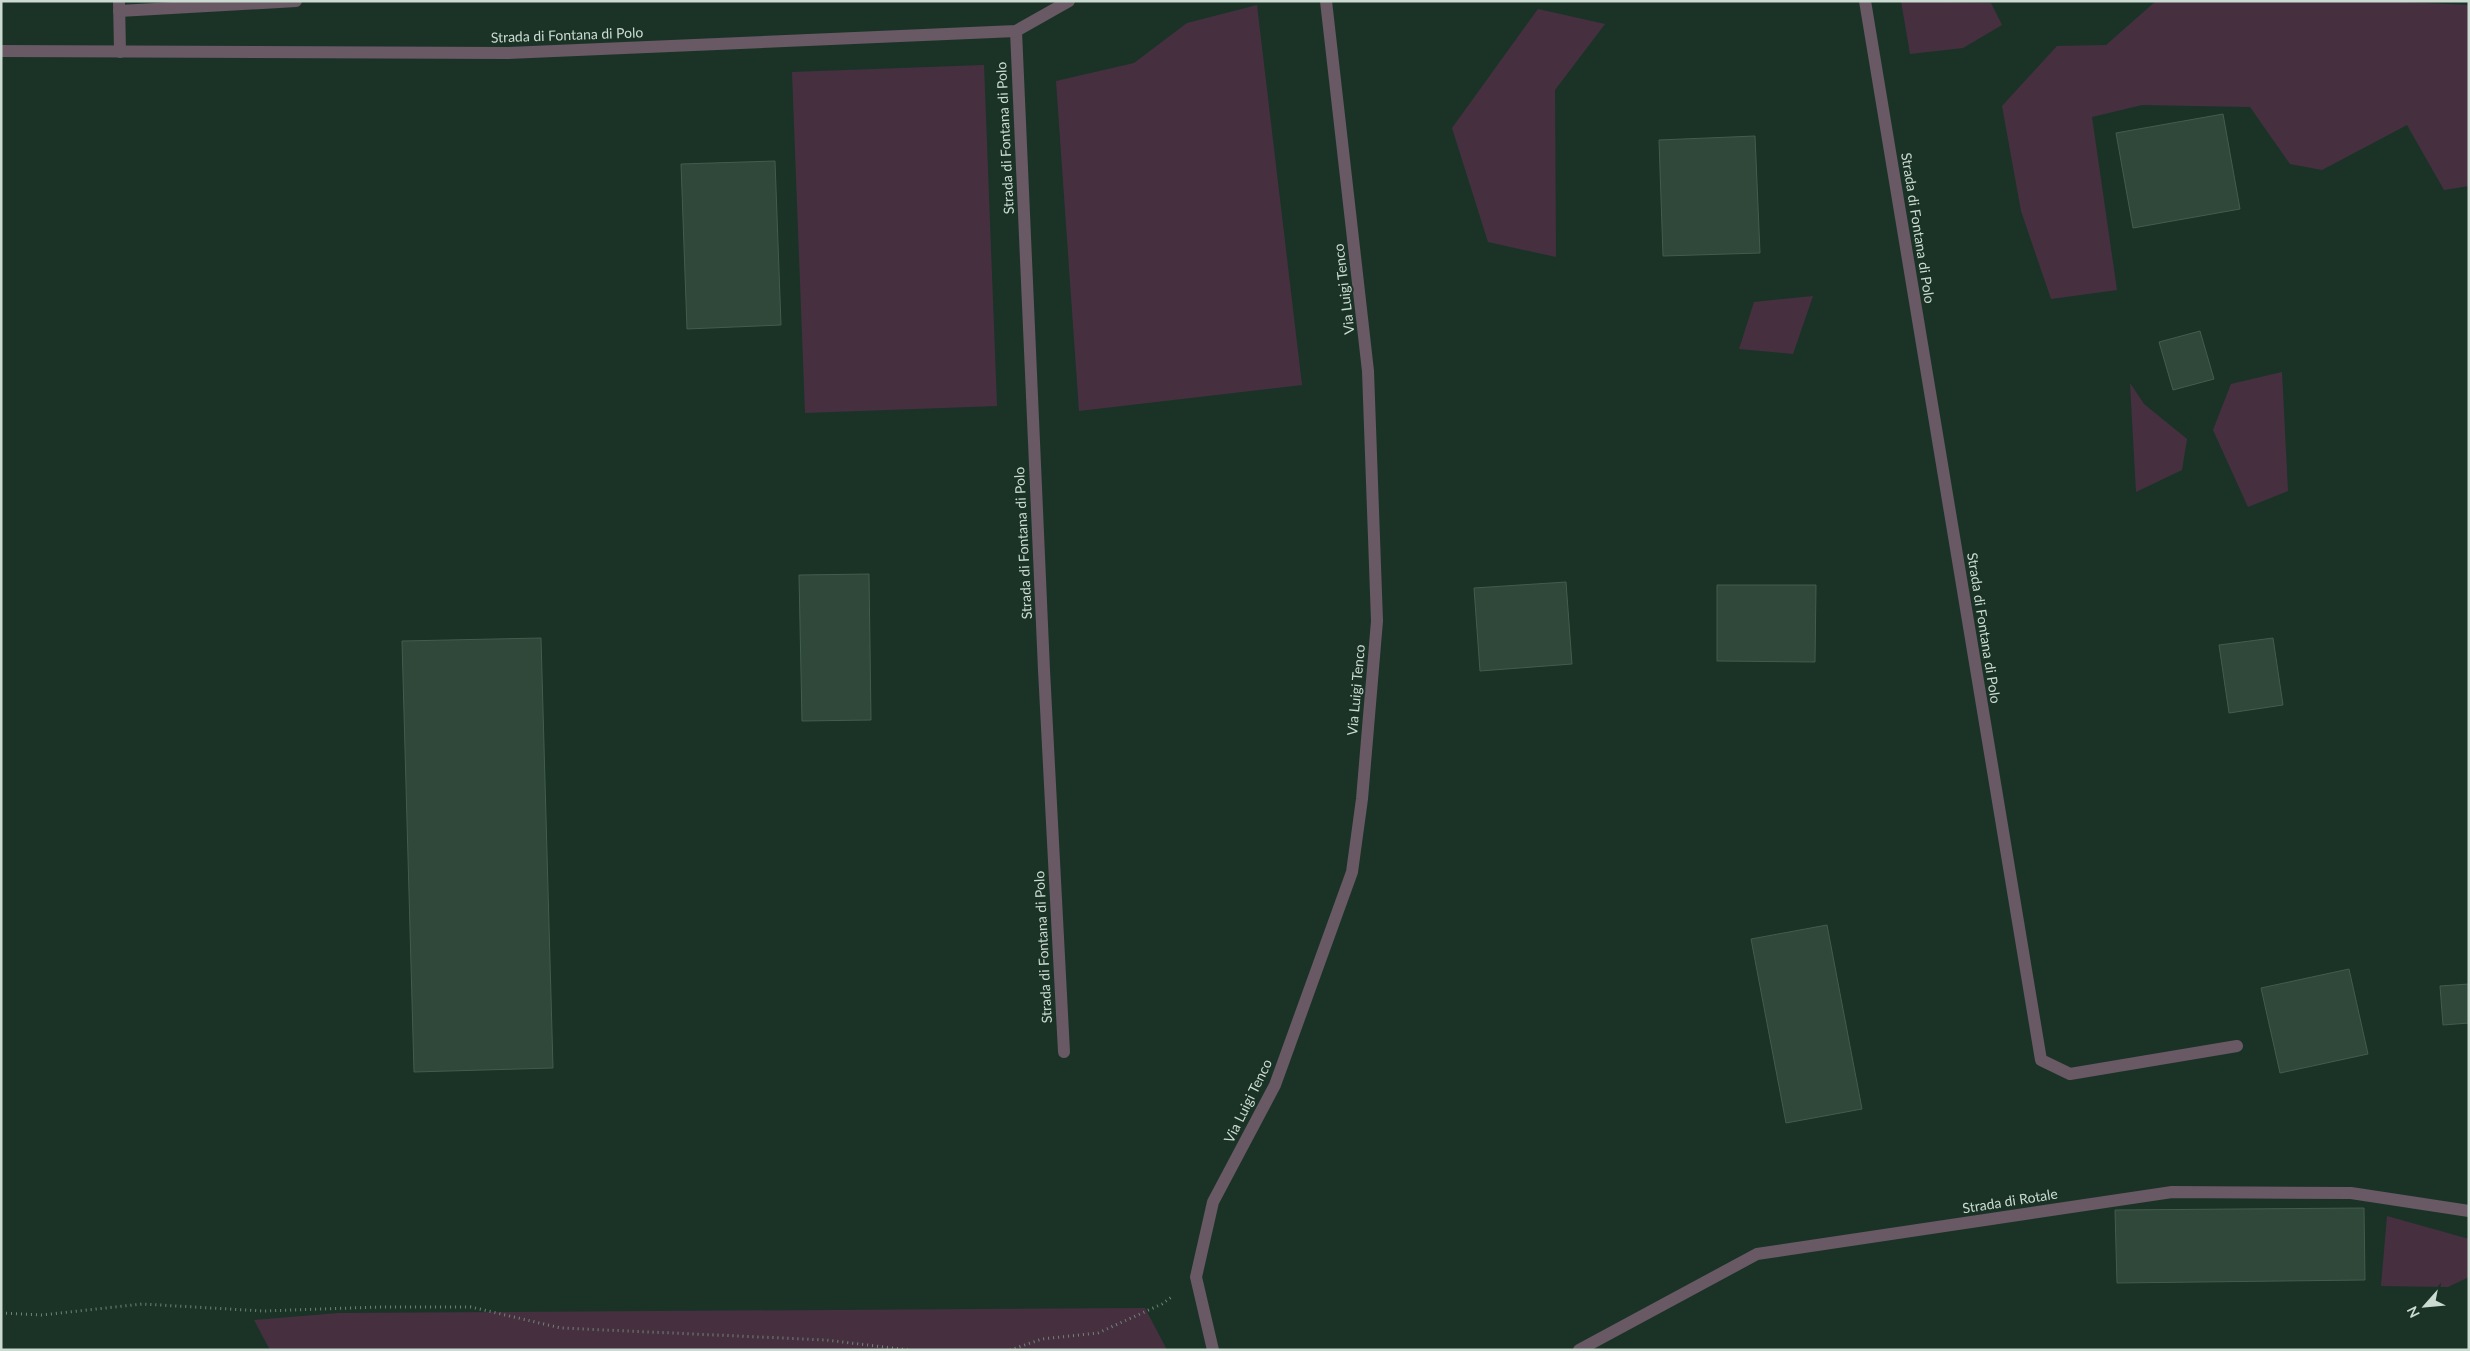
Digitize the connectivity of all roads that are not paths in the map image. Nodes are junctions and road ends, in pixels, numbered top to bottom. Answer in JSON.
{"nodes":[{"id":1,"x":296,"y":1,"type":"edge"},
{"id":2,"x":1069,"y":1,"type":"edge"},
{"id":3,"x":1326,"y":1,"type":"edge"},
{"id":4,"x":1865,"y":1,"type":"edge"},
{"id":5,"x":119,"y":6,"type":"edge"},
{"id":6,"x":1016,"y":31,"type":"junction"},
{"id":7,"x":1,"y":51,"type":"edge"},
{"id":8,"x":120,"y":52,"type":"junction"},
{"id":9,"x":2237,"y":1046,"type":"dead end"},
{"id":10,"x":1064,"y":1052,"type":"dead end"},
{"id":11,"x":2469,"y":1211,"type":"edge"},
{"id":12,"x":1213,"y":1350,"type":"edge"},
{"id":13,"x":1579,"y":1350,"type":"edge"}],
"edges":[{"from":1,"to":5,"type":"street"},
{"from":2,"to":6,"type":"street","name":"Strada di Fontana di Polo"},
{"from":3,"to":12,"type":"street","name":"Via Luigi Tenco"},
{"from":4,"to":9,"type":"street","name":"Strada di Fontana di Polo"},
{"from":5,"to":8,"type":"street"},
{"from":6,"to":8,"type":"street","name":"Strada di Fontana di Polo"},
{"from":6,"to":10,"type":"street","name":"Strada di Fontana di Polo"},
{"from":7,"to":8,"type":"street","name":"Strada di Fontana di Polo"},
{"from":11,"to":13,"type":"street","name":"Strada di Rotale"}]}
